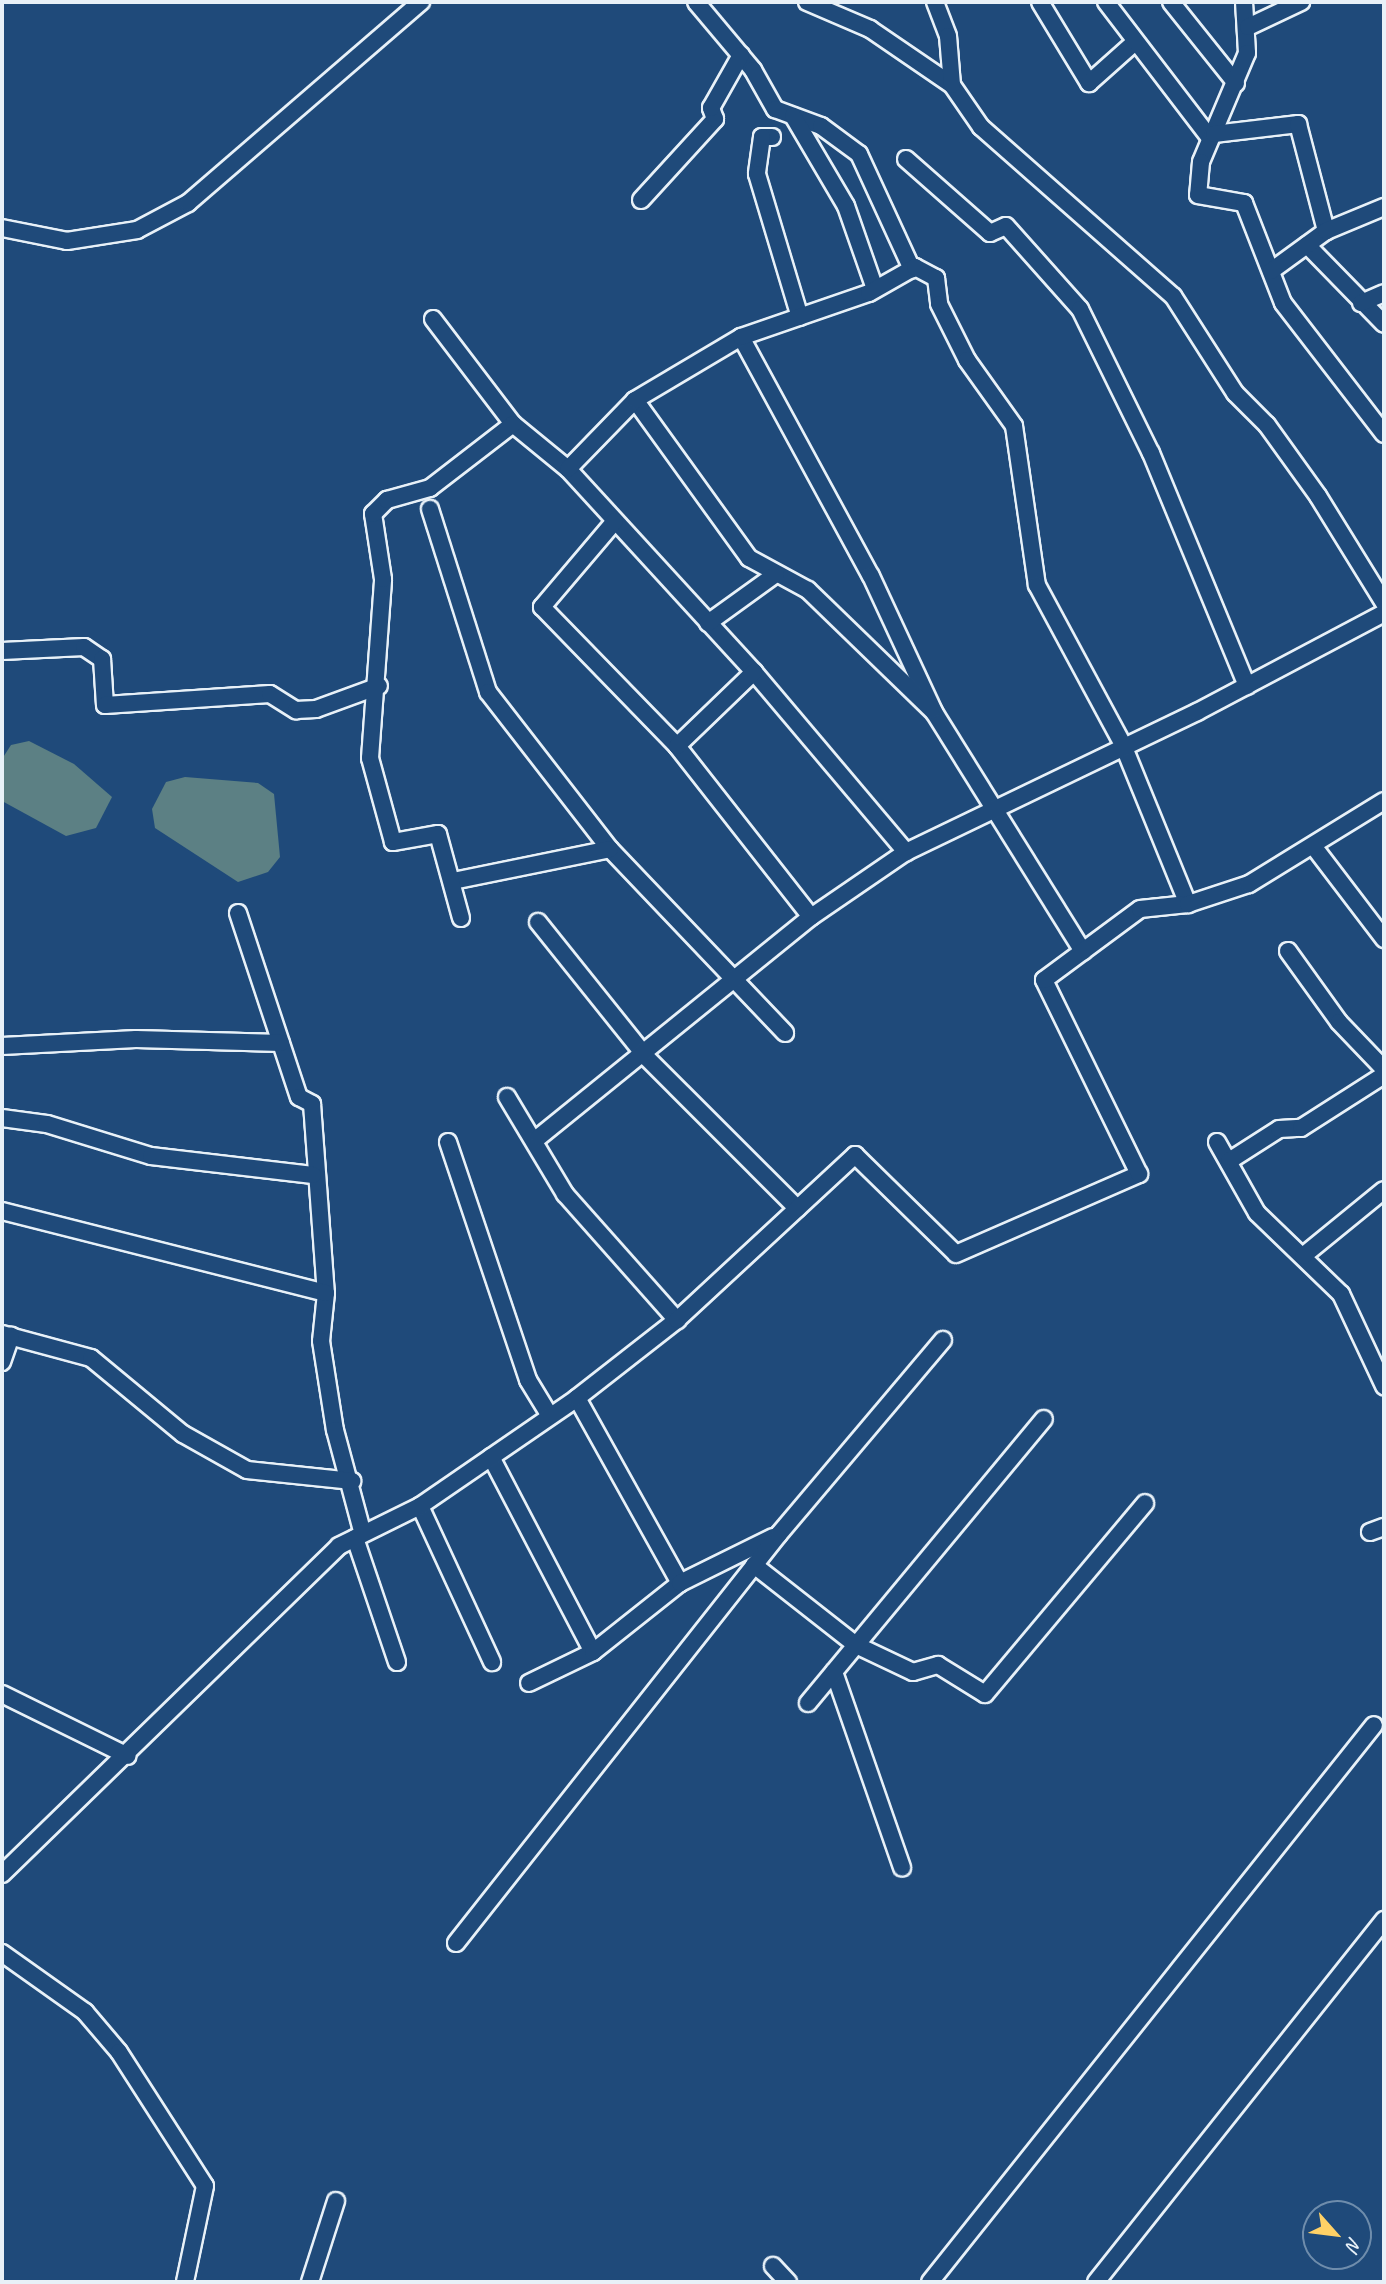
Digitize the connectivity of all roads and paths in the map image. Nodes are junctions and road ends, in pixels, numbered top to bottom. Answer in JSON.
{"nodes":[{"id":1,"x":421,"y":2,"type":"edge"},
{"id":2,"x":696,"y":2,"type":"edge"},
{"id":3,"x":807,"y":2,"type":"edge"},
{"id":4,"x":934,"y":2,"type":"edge"},
{"id":5,"x":1040,"y":2,"type":"edge"},
{"id":6,"x":1106,"y":2,"type":"edge"},
{"id":7,"x":1171,"y":2,"type":"edge"},
{"id":8,"x":1244,"y":2,"type":"edge"},
{"id":9,"x":1301,"y":2,"type":"edge"},
{"id":10,"x":1248,"y":27,"type":"junction"},
{"id":11,"x":1135,"y":42,"type":"junction"},
{"id":12,"x":741,"y":55,"type":"junction"},
{"id":13,"x":1236,"y":83,"type":"junction"},
{"id":14,"x":952,"y":85,"type":"junction"},
{"id":15,"x":793,"y":116,"type":"junction"},
{"id":16,"x":1212,"y":136,"type":"junction"},
{"id":17,"x":772,"y":137,"type":"dead end"},
{"id":18,"x":906,"y":159,"type":"dead end"},
{"id":19,"x":641,"y":200,"type":"dead end"},
{"id":20,"x":1384,"y":207,"type":"edge"},
{"id":21,"x":2,"y":229,"type":"edge"},
{"id":22,"x":1326,"y":231,"type":"junction"},
{"id":23,"x":1307,"y":245,"type":"junction"},
{"id":24,"x":912,"y":269,"type":"junction"},
{"id":25,"x":1271,"y":271,"type":"junction"},
{"id":26,"x":875,"y":289,"type":"junction"},
{"id":27,"x":1384,"y":293,"type":"edge"},
{"id":28,"x":1361,"y":303,"type":"junction"},
{"id":29,"x":800,"y":317,"type":"junction"},
{"id":30,"x":433,"y":319,"type":"dead end"},
{"id":31,"x":1384,"y":324,"type":"edge"},
{"id":32,"x":741,"y":337,"type":"junction"},
{"id":33,"x":635,"y":400,"type":"junction"},
{"id":34,"x":513,"y":424,"type":"junction"},
{"id":35,"x":1384,"y":435,"type":"edge"},
{"id":36,"x":568,"y":469,"type":"junction"},
{"id":37,"x":430,"y":509,"type":"dead end"},
{"id":38,"x":615,"y":521,"type":"junction"},
{"id":39,"x":776,"y":574,"type":"junction"},
{"id":40,"x":1384,"y":603,"type":"edge"},
{"id":41,"x":1384,"y":613,"type":"edge"},
{"id":42,"x":708,"y":623,"type":"junction"},
{"id":43,"x":2,"y":651,"type":"edge"},
{"id":44,"x":754,"y":672,"type":"junction"},
{"id":45,"x":379,"y":686,"type":"junction"},
{"id":46,"x":1247,"y":687,"type":"junction"},
{"id":47,"x":934,"y":712,"type":"junction"},
{"id":48,"x":1124,"y":745,"type":"junction"},
{"id":49,"x":677,"y":746,"type":"junction"},
{"id":50,"x":1384,"y":801,"type":"edge"},
{"id":51,"x":991,"y":809,"type":"junction"},
{"id":52,"x":1314,"y":847,"type":"junction"},
{"id":53,"x":610,"y":849,"type":"junction"},
{"id":54,"x":906,"y":852,"type":"junction"},
{"id":55,"x":453,"y":881,"type":"junction"},
{"id":56,"x":1188,"y":904,"type":"junction"},
{"id":57,"x":237,"y":913,"type":"dead end"},
{"id":58,"x":811,"y":917,"type":"junction"},
{"id":59,"x":461,"y":918,"type":"dead end"},
{"id":60,"x":538,"y":922,"type":"dead end"},
{"id":61,"x":1384,"y":939,"type":"edge"},
{"id":62,"x":1083,"y":951,"type":"junction"},
{"id":63,"x":1288,"y":951,"type":"dead end"},
{"id":64,"x":732,"y":983,"type":"junction"},
{"id":65,"x":785,"y":1033,"type":"dead end"},
{"id":66,"x":281,"y":1044,"type":"junction"},
{"id":67,"x":2,"y":1046,"type":"edge"},
{"id":68,"x":646,"y":1057,"type":"junction"},
{"id":69,"x":1384,"y":1069,"type":"edge"},
{"id":70,"x":1384,"y":1074,"type":"edge"},
{"id":71,"x":507,"y":1097,"type":"dead end"},
{"id":72,"x":2,"y":1118,"type":"edge"},
{"id":73,"x":539,"y":1137,"type":"dead end"},
{"id":74,"x":448,"y":1142,"type":"dead end"},
{"id":75,"x":1217,"y":1142,"type":"dead end"},
{"id":76,"x":1229,"y":1161,"type":"junction"},
{"id":77,"x":313,"y":1175,"type":"junction"},
{"id":78,"x":1384,"y":1190,"type":"edge"},
{"id":79,"x":797,"y":1209,"type":"junction"},
{"id":80,"x":2,"y":1211,"type":"edge"},
{"id":81,"x":1303,"y":1256,"type":"junction"},
{"id":82,"x":326,"y":1293,"type":"junction"},
{"id":83,"x":677,"y":1320,"type":"junction"},
{"id":84,"x":6,"y":1335,"type":"edge"},
{"id":85,"x":943,"y":1340,"type":"dead end"},
{"id":86,"x":2,"y":1362,"type":"edge"},
{"id":87,"x":1384,"y":1386,"type":"edge"},
{"id":88,"x":577,"y":1398,"type":"junction"},
{"id":89,"x":550,"y":1416,"type":"junction"},
{"id":90,"x":1044,"y":1419,"type":"dead end"},
{"id":91,"x":491,"y":1457,"type":"junction"},
{"id":92,"x":352,"y":1481,"type":"junction"},
{"id":93,"x":1144,"y":1503,"type":"dead end"},
{"id":94,"x":420,"y":1506,"type":"junction"},
{"id":95,"x":779,"y":1534,"type":"junction"},
{"id":96,"x":358,"y":1535,"type":"junction"},
{"id":97,"x":754,"y":1565,"type":"junction"},
{"id":98,"x":680,"y":1583,"type":"junction"},
{"id":99,"x":856,"y":1644,"type":"junction"},
{"id":100,"x":593,"y":1652,"type":"junction"},
{"id":101,"x":397,"y":1662,"type":"dead end"},
{"id":102,"x":492,"y":1662,"type":"dead end"},
{"id":103,"x":834,"y":1672,"type":"junction"},
{"id":104,"x":529,"y":1683,"type":"dead end"},
{"id":105,"x":2,"y":1694,"type":"edge"},
{"id":106,"x":808,"y":1703,"type":"dead end"},
{"id":107,"x":1374,"y":1725,"type":"dead end"},
{"id":108,"x":128,"y":1756,"type":"junction"},
{"id":109,"x":902,"y":1867,"type":"dead end"},
{"id":110,"x":2,"y":1874,"type":"edge"},
{"id":111,"x":1384,"y":1920,"type":"edge"},
{"id":112,"x":456,"y":1943,"type":"dead end"},
{"id":113,"x":2,"y":1953,"type":"edge"},
{"id":114,"x":336,"y":2201,"type":"dead end"},
{"id":115,"x":773,"y":2266,"type":"dead end"},
{"id":116,"x":185,"y":2282,"type":"edge"},
{"id":117,"x":310,"y":2282,"type":"edge"},
{"id":118,"x":788,"y":2282,"type":"edge"},
{"id":119,"x":930,"y":2282,"type":"edge"},
{"id":120,"x":1096,"y":2282,"type":"edge"}],
"edges":[{"from":1,"to":21,"type":"street"},
{"from":2,"to":12,"type":"street"},
{"from":3,"to":14,"type":"street"},
{"from":4,"to":14,"type":"street"},
{"from":5,"to":11,"type":"street"},
{"from":6,"to":11,"type":"street"},
{"from":7,"to":13,"type":"street"},
{"from":8,"to":10,"type":"street"},
{"from":9,"to":10,"type":"street"},
{"from":10,"to":13,"type":"street"},
{"from":11,"to":16,"type":"street"},
{"from":12,"to":15,"type":"street"},
{"from":12,"to":19,"type":"street"},
{"from":13,"to":16,"type":"street"},
{"from":14,"to":40,"type":"street"},
{"from":15,"to":24,"type":"street"},
{"from":15,"to":26,"type":"street"},
{"from":16,"to":22,"type":"street"},
{"from":16,"to":25,"type":"street"},
{"from":17,"to":29,"type":"street"},
{"from":18,"to":46,"type":"street"},
{"from":20,"to":22,"type":"street"},
{"from":22,"to":23,"type":"street"},
{"from":23,"to":25,"type":"street"},
{"from":23,"to":28,"type":"street"},
{"from":24,"to":26,"type":"street"},
{"from":24,"to":48,"type":"street"},
{"from":25,"to":35,"type":"street"},
{"from":26,"to":29,"type":"street"},
{"from":27,"to":28,"type":"street"},
{"from":28,"to":31,"type":"street"},
{"from":29,"to":32,"type":"street"},
{"from":30,"to":34,"type":"street"},
{"from":32,"to":33,"type":"street"},
{"from":32,"to":47,"type":"street"},
{"from":33,"to":36,"type":"street"},
{"from":33,"to":39,"type":"street"},
{"from":34,"to":36,"type":"street"},
{"from":34,"to":45,"type":"street"},
{"from":36,"to":38,"type":"street"},
{"from":37,"to":53,"type":"street"},
{"from":38,"to":42,"type":"street"},
{"from":38,"to":49,"type":"street"},
{"from":39,"to":42,"type":"street"},
{"from":39,"to":47,"type":"street"},
{"from":41,"to":46,"type":"street"},
{"from":42,"to":44,"type":"street"},
{"from":43,"to":45,"type":"street"},
{"from":44,"to":49,"type":"street"},
{"from":44,"to":54,"type":"street"},
{"from":45,"to":55,"type":"street"},
{"from":46,"to":48,"type":"street"},
{"from":47,"to":51,"type":"street"},
{"from":48,"to":51,"type":"street"},
{"from":48,"to":56,"type":"street"},
{"from":49,"to":58,"type":"street"},
{"from":50,"to":52,"type":"street"},
{"from":51,"to":54,"type":"street"},
{"from":51,"to":62,"type":"street"},
{"from":52,"to":56,"type":"street"},
{"from":52,"to":61,"type":"street"},
{"from":53,"to":55,"type":"street"},
{"from":53,"to":64,"type":"street"},
{"from":54,"to":58,"type":"street"},
{"from":55,"to":59,"type":"street"},
{"from":56,"to":62,"type":"street"},
{"from":57,"to":66,"type":"street"},
{"from":58,"to":64,"type":"street"},
{"from":60,"to":68,"type":"street"},
{"from":62,"to":79,"type":"street"},
{"from":63,"to":69,"type":"street"},
{"from":64,"to":65,"type":"street"},
{"from":64,"to":68,"type":"street"},
{"from":66,"to":67,"type":"street"},
{"from":66,"to":77,"type":"street"},
{"from":68,"to":73,"type":"street"},
{"from":68,"to":79,"type":"street"},
{"from":70,"to":76,"type":"street"},
{"from":71,"to":83,"type":"street"},
{"from":72,"to":77,"type":"street"},
{"from":74,"to":89,"type":"street"},
{"from":75,"to":76,"type":"street"},
{"from":76,"to":81,"type":"street"},
{"from":77,"to":82,"type":"street"},
{"from":78,"to":81,"type":"street"},
{"from":79,"to":83,"type":"street"},
{"from":80,"to":82,"type":"street"},
{"from":81,"to":87,"type":"street"},
{"from":82,"to":92,"type":"street"},
{"from":83,"to":88,"type":"street"},
{"from":84,"to":86,"type":"street"},
{"from":84,"to":92,"type":"street"},
{"from":85,"to":95,"type":"street"},
{"from":88,"to":89,"type":"street"},
{"from":88,"to":98,"type":"street"},
{"from":89,"to":91,"type":"street"},
{"from":90,"to":99,"type":"street"},
{"from":91,"to":94,"type":"street"},
{"from":91,"to":100,"type":"street"},
{"from":92,"to":96,"type":"street"},
{"from":93,"to":99,"type":"street"},
{"from":94,"to":96,"type":"street"},
{"from":94,"to":102,"type":"street"},
{"from":95,"to":97,"type":"street"},
{"from":95,"to":98,"type":"street"},
{"from":96,"to":101,"type":"street"},
{"from":96,"to":108,"type":"street"},
{"from":97,"to":99,"type":"street"},
{"from":97,"to":112,"type":"street"},
{"from":98,"to":100,"type":"street"},
{"from":99,"to":103,"type":"street"},
{"from":100,"to":104,"type":"street"},
{"from":103,"to":106,"type":"street"},
{"from":103,"to":109,"type":"street"},
{"from":105,"to":108,"type":"street"},
{"from":107,"to":119,"type":"street"},
{"from":108,"to":110,"type":"street"},
{"from":111,"to":120,"type":"street"},
{"from":113,"to":116,"type":"street"},
{"from":114,"to":117,"type":"street"},
{"from":115,"to":118,"type":"street"}]}
